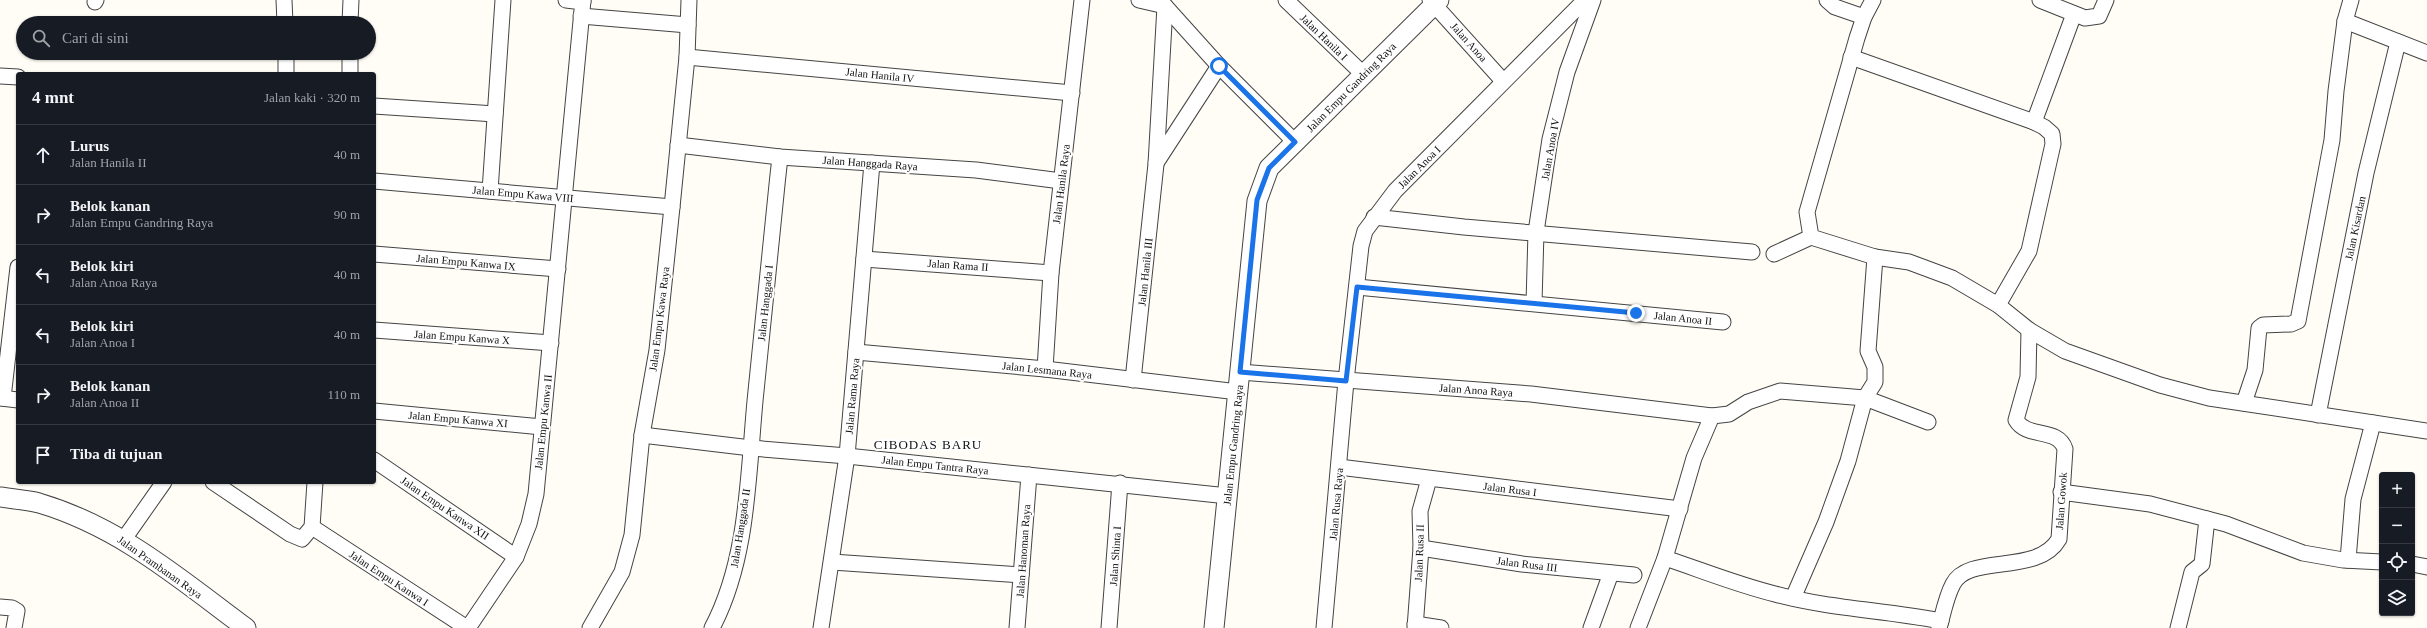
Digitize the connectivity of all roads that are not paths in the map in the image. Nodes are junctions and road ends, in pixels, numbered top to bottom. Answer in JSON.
{"nodes":[{"id":1,"x":284,"y":0,"type":"edge"},
{"id":2,"x":351,"y":0,"type":"edge"},
{"id":3,"x":503,"y":0,"type":"edge"},
{"id":4,"x":566,"y":0,"type":"edge"},
{"id":5,"x":690,"y":0,"type":"edge"},
{"id":6,"x":1081,"y":0,"type":"edge"},
{"id":7,"x":1139,"y":0,"type":"edge"},
{"id":8,"x":1286,"y":0,"type":"edge"},
{"id":9,"x":1585,"y":0,"type":"edge"},
{"id":10,"x":1593,"y":0,"type":"edge"},
{"id":11,"x":1827,"y":0,"type":"edge"},
{"id":12,"x":1873,"y":0,"type":"edge"},
{"id":13,"x":2040,"y":0,"type":"edge"},
{"id":14,"x":2106,"y":0,"type":"edge"},
{"id":15,"x":2350,"y":0,"type":"edge"},
{"id":16,"x":1434,"y":1,"type":"edge"},
{"id":17,"x":582,"y":6,"type":"edge"},
{"id":18,"x":1166,"y":6,"type":"junction"},
{"id":19,"x":2074,"y":14,"type":"junction"},
{"id":20,"x":285,"y":16,"type":"edge"},
{"id":21,"x":350,"y":16,"type":"edge"},
{"id":22,"x":1864,"y":17,"type":"junction"},
{"id":23,"x":2345,"y":21,"type":"junction"},
{"id":24,"x":688,"y":25,"type":"junction"},
{"id":25,"x":2398,"y":42,"type":"junction"},
{"id":26,"x":2427,"y":54,"type":"edge"},
{"id":27,"x":687,"y":57,"type":"junction"},
{"id":28,"x":1851,"y":57,"type":"junction"},
{"id":29,"x":286,"y":60,"type":"edge"},
{"id":30,"x":350,"y":60,"type":"edge"},
{"id":31,"x":1219,"y":66,"type":"junction"},
{"id":32,"x":286,"y":72,"type":"edge"},
{"id":33,"x":350,"y":72,"type":"edge"},
{"id":34,"x":1362,"y":74,"type":"junction"},
{"id":35,"x":0,"y":76,"type":"edge"},
{"id":36,"x":16,"y":77,"type":"edge"},
{"id":37,"x":1503,"y":81,"type":"junction"},
{"id":38,"x":1072,"y":93,"type":"junction"},
{"id":39,"x":376,"y":106,"type":"edge"},
{"id":40,"x":495,"y":114,"type":"junction"},
{"id":41,"x":2034,"y":122,"type":"junction"},
{"id":42,"x":1295,"y":142,"type":"junction"},
{"id":43,"x":678,"y":145,"type":"junction"},
{"id":44,"x":780,"y":157,"type":"junction"},
{"id":45,"x":872,"y":163,"type":"junction"},
{"id":46,"x":1156,"y":164,"type":"junction"},
{"id":47,"x":1061,"y":181,"type":"junction"},
{"id":48,"x":376,"y":182,"type":"edge"},
{"id":49,"x":490,"y":191,"type":"junction"},
{"id":50,"x":566,"y":198,"type":"junction"},
{"id":51,"x":672,"y":207,"type":"junction"},
{"id":52,"x":1374,"y":217,"type":"junction"},
{"id":53,"x":1536,"y":232,"type":"junction"},
{"id":54,"x":1811,"y":237,"type":"junction"},
{"id":55,"x":1752,"y":252,"type":"dead end"},
{"id":56,"x":376,"y":254,"type":"edge"},
{"id":57,"x":1774,"y":254,"type":"dead end"},
{"id":58,"x":1875,"y":256,"type":"junction"},
{"id":59,"x":864,"y":259,"type":"junction"},
{"id":60,"x":558,"y":269,"type":"junction"},
{"id":61,"x":1051,"y":273,"type":"junction"},
{"id":62,"x":1357,"y":287,"type":"junction"},
{"id":63,"x":16,"y":302,"type":"edge"},
{"id":64,"x":1534,"y":303,"type":"junction"},
{"id":65,"x":1998,"y":305,"type":"junction"},
{"id":66,"x":1723,"y":322,"type":"dead end"},
{"id":67,"x":376,"y":330,"type":"edge"},
{"id":68,"x":2028,"y":330,"type":"junction"},
{"id":69,"x":14,"y":336,"type":"edge"},
{"id":70,"x":550,"y":343,"type":"junction"},
{"id":71,"x":856,"y":352,"type":"junction"},
{"id":72,"x":1045,"y":369,"type":"junction"},
{"id":73,"x":1240,"y":372,"type":"junction"},
{"id":74,"x":1133,"y":380,"type":"junction"},
{"id":75,"x":1346,"y":381,"type":"junction"},
{"id":76,"x":1238,"y":392,"type":"junction"},
{"id":77,"x":2,"y":398,"type":"edge"},
{"id":78,"x":1865,"y":398,"type":"junction"},
{"id":79,"x":16,"y":400,"type":"edge"},
{"id":80,"x":2244,"y":403,"type":"junction"},
{"id":81,"x":376,"y":411,"type":"edge"},
{"id":82,"x":2318,"y":415,"type":"junction"},
{"id":83,"x":1712,"y":416,"type":"junction"},
{"id":84,"x":1928,"y":422,"type":"dead end"},
{"id":85,"x":2373,"y":423,"type":"junction"},
{"id":86,"x":542,"y":427,"type":"junction"},
{"id":87,"x":2427,"y":431,"type":"edge"},
{"id":88,"x":642,"y":435,"type":"junction"},
{"id":89,"x":751,"y":448,"type":"junction"},
{"id":90,"x":847,"y":456,"type":"junction"},
{"id":91,"x":376,"y":461,"type":"edge"},
{"id":92,"x":1339,"y":468,"type":"junction"},
{"id":93,"x":1028,"y":475,"type":"junction"},
{"id":94,"x":1429,"y":479,"type":"junction"},
{"id":95,"x":1120,"y":483,"type":"junction"},
{"id":96,"x":163,"y":484,"type":"edge"},
{"id":97,"x":216,"y":484,"type":"edge"},
{"id":98,"x":315,"y":484,"type":"edge"},
{"id":99,"x":2061,"y":492,"type":"junction"},
{"id":100,"x":1228,"y":496,"type":"junction"},
{"id":101,"x":0,"y":497,"type":"edge"},
{"id":102,"x":1680,"y":508,"type":"junction"},
{"id":103,"x":2207,"y":519,"type":"junction"},
{"id":104,"x":312,"y":527,"type":"junction"},
{"id":105,"x":124,"y":539,"type":"junction"},
{"id":106,"x":1421,"y":548,"type":"junction"},
{"id":107,"x":516,"y":557,"type":"junction"},
{"id":108,"x":1665,"y":558,"type":"junction"},
{"id":109,"x":2348,"y":560,"type":"junction"},
{"id":110,"x":832,"y":562,"type":"junction"},
{"id":111,"x":2379,"y":562,"type":"edge"},
{"id":112,"x":2415,"y":565,"type":"edge"},
{"id":113,"x":2427,"y":567,"type":"edge"},
{"id":114,"x":1611,"y":573,"type":"junction"},
{"id":115,"x":1021,"y":575,"type":"junction"},
{"id":116,"x":1634,"y":575,"type":"dead end"},
{"id":117,"x":1793,"y":598,"type":"junction"},
{"id":118,"x":0,"y":607,"type":"edge"},
{"id":119,"x":1940,"y":625,"type":"edge"},
{"id":120,"x":1415,"y":626,"type":"edge"},
{"id":121,"x":14,"y":628,"type":"edge"},
{"id":122,"x":246,"y":628,"type":"edge"},
{"id":123,"x":467,"y":628,"type":"edge"},
{"id":124,"x":590,"y":628,"type":"edge"},
{"id":125,"x":712,"y":628,"type":"edge"},
{"id":126,"x":821,"y":628,"type":"edge"},
{"id":127,"x":1017,"y":628,"type":"edge"},
{"id":128,"x":1109,"y":628,"type":"edge"},
{"id":129,"x":1214,"y":628,"type":"edge"},
{"id":130,"x":1324,"y":628,"type":"edge"},
{"id":131,"x":1441,"y":628,"type":"edge"},
{"id":132,"x":1591,"y":628,"type":"edge"},
{"id":133,"x":1638,"y":628,"type":"edge"},
{"id":134,"x":2178,"y":628,"type":"edge"}],
"edges":[{"from":1,"to":20,"type":"street"},
{"from":2,"to":21,"type":"street"},
{"from":3,"to":40,"type":"street"},
{"from":4,"to":17,"type":"street"},
{"from":5,"to":24,"type":"street","name":"Jalan Empu Kawa Raya"},
{"from":6,"to":38,"type":"street","name":"Jalan Hanila Raya"},
{"from":7,"to":18,"type":"street"},
{"from":8,"to":34,"type":"street","name":"Jalan Hanila I"},
{"from":9,"to":37,"type":"street","name":"Jalan Anoa I"},
{"from":10,"to":53,"type":"street","name":"Jalan Anoa IV"},
{"from":11,"to":22,"type":"street"},
{"from":12,"to":22,"type":"street"},
{"from":13,"to":19,"type":"street"},
{"from":14,"to":19,"type":"street"},
{"from":15,"to":23,"type":"street"},
{"from":16,"to":34,"type":"street","name":"Jalan Empu Gandring Raya"},
{"from":16,"to":37,"type":"street","name":"Jalan Anoa"},
{"from":17,"to":24,"type":"street"},
{"from":17,"to":50,"type":"street","name":"Jalan Empu Kanwa II"},
{"from":18,"to":31,"type":"street"},
{"from":18,"to":46,"type":"street","name":"Jalan Hanila III"},
{"from":19,"to":41,"type":"street"},
{"from":22,"to":28,"type":"street"},
{"from":23,"to":25,"type":"street"},
{"from":23,"to":80,"type":"street"},
{"from":24,"to":27,"type":"street","name":"Jalan Empu Kawa Raya"},
{"from":25,"to":26,"type":"street"},
{"from":25,"to":82,"type":"street","name":"Jalan Kisardan"},
{"from":27,"to":38,"type":"street","name":"Jalan Hanila IV"},
{"from":27,"to":43,"type":"street","name":"Jalan Empu Kawa Raya"},
{"from":28,"to":41,"type":"street"},
{"from":28,"to":54,"type":"street"},
{"from":29,"to":32,"type":"street"},
{"from":30,"to":33,"type":"street"},
{"from":31,"to":42,"type":"street"},
{"from":31,"to":46,"type":"street","name":"Jalan Hanila III"},
{"from":34,"to":42,"type":"street","name":"Jalan Empu Gandring Raya"},
{"from":35,"to":36,"type":"street"},
{"from":37,"to":52,"type":"street","name":"Jalan Anoa I"},
{"from":38,"to":47,"type":"street","name":"Jalan Hanila Raya"},
{"from":39,"to":40,"type":"street"},
{"from":40,"to":49,"type":"street"},
{"from":41,"to":65,"type":"street"},
{"from":42,"to":73,"type":"street","name":"Jalan Empu Gandring Raya"},
{"from":43,"to":44,"type":"street","name":"Jalan Hanggada Raya"},
{"from":43,"to":51,"type":"street","name":"Jalan Empu Kawa Raya"},
{"from":44,"to":45,"type":"street","name":"Jalan Hanggada Raya"},
{"from":44,"to":89,"type":"street","name":"Jalan Hanggada I"},
{"from":45,"to":47,"type":"street","name":"Jalan Hanggada Raya"},
{"from":45,"to":59,"type":"street","name":"Jalan Rama Raya"},
{"from":46,"to":74,"type":"street","name":"Jalan Hanila III"},
{"from":47,"to":61,"type":"street","name":"Jalan Hanila Raya"},
{"from":48,"to":49,"type":"street","name":"Jalan Empu Kawa VIII"},
{"from":49,"to":50,"type":"street","name":"Jalan Empu Kawa VIII"},
{"from":50,"to":51,"type":"street","name":"Jalan Empu Kawa VIII"},
{"from":50,"to":60,"type":"street","name":"Jalan Empu Kanwa II"},
{"from":51,"to":88,"type":"street","name":"Jalan Empu Kawa Raya"},
{"from":52,"to":53,"type":"street"},
{"from":52,"to":62,"type":"street","name":"Jalan Anoa I"},
{"from":53,"to":55,"type":"street"},
{"from":53,"to":64,"type":"street","name":"Jalan Anoa IV"},
{"from":54,"to":57,"type":"street"},
{"from":54,"to":58,"type":"street"},
{"from":56,"to":60,"type":"street","name":"Jalan Empu Kanwa IX"},
{"from":58,"to":65,"type":"street"},
{"from":58,"to":78,"type":"street"},
{"from":59,"to":61,"type":"street","name":"Jalan Rama II"},
{"from":59,"to":71,"type":"street","name":"Jalan Rama Raya"},
{"from":60,"to":70,"type":"street","name":"Jalan Empu Kanwa II"},
{"from":61,"to":72,"type":"street","name":"Jalan Hanila Raya"},
{"from":62,"to":64,"type":"street","name":"Jalan Anoa II"},
{"from":62,"to":75,"type":"street","name":"Jalan Anoa I"},
{"from":63,"to":69,"type":"street"},
{"from":64,"to":66,"type":"street","name":"Jalan Anoa II"},
{"from":65,"to":68,"type":"street"},
{"from":67,"to":70,"type":"street","name":"Jalan Empu Kanwa X"},
{"from":68,"to":80,"type":"street"},
{"from":68,"to":99,"type":"street","name":"Jalan Gowok"},
{"from":69,"to":77,"type":"street"},
{"from":70,"to":86,"type":"street","name":"Jalan Empu Kanwa II"},
{"from":71,"to":72,"type":"street","name":"Jalan Lesmana Raya"},
{"from":71,"to":90,"type":"street","name":"Jalan Rama Raya"},
{"from":72,"to":74,"type":"street","name":"Jalan Lesmana Raya"},
{"from":73,"to":75,"type":"street","name":"Jalan Anoa Raya"},
{"from":73,"to":76,"type":"street","name":"Jalan Empu Gandring Raya"},
{"from":74,"to":76,"type":"street","name":"Jalan Lesmana Raya"},
{"from":75,"to":83,"type":"street","name":"Jalan Anoa Raya"},
{"from":75,"to":92,"type":"street","name":"Jalan Rusa Raya"},
{"from":76,"to":100,"type":"street","name":"Jalan Empu Gandring Raya"},
{"from":77,"to":79,"type":"street"},
{"from":78,"to":83,"type":"street","name":"Jalan Anoa Raya"},
{"from":78,"to":84,"type":"street","name":"Jalan Anoa Raya"},
{"from":78,"to":117,"type":"street"},
{"from":80,"to":82,"type":"street"},
{"from":81,"to":86,"type":"street","name":"Jalan Empu Kanwa XI"},
{"from":82,"to":85,"type":"street"},
{"from":83,"to":102,"type":"street"},
{"from":85,"to":87,"type":"street"},
{"from":85,"to":109,"type":"street"},
{"from":86,"to":107,"type":"street","name":"Jalan Empu Kanwa II"},
{"from":88,"to":89,"type":"street","name":"Jalan Empu Tantra Raya"},
{"from":88,"to":124,"type":"street","name":"Jalan Empu Kawa Raya"},
{"from":89,"to":90,"type":"street","name":"Jalan Empu Tantra Raya"},
{"from":89,"to":125,"type":"street","name":"Jalan Hanggada II"},
{"from":90,"to":93,"type":"street","name":"Jalan Empu Tantra Raya"},
{"from":90,"to":110,"type":"street","name":"Jalan Rama Raya"},
{"from":91,"to":107,"type":"street","name":"Jalan Empu Kanwa XII"},
{"from":92,"to":94,"type":"street","name":"Jalan Rusa I"},
{"from":92,"to":130,"type":"street","name":"Jalan Rusa Raya"},
{"from":93,"to":95,"type":"street","name":"Jalan Empu Tantra Raya"},
{"from":93,"to":115,"type":"street","name":"Jalan Hanoman Raya"},
{"from":94,"to":102,"type":"street","name":"Jalan Rusa I"},
{"from":94,"to":106,"type":"street","name":"Jalan Rusa II"},
{"from":95,"to":100,"type":"street","name":"Jalan Empu Tantra Raya"},
{"from":95,"to":128,"type":"street","name":"Jalan Shinta I"},
{"from":96,"to":105,"type":"street"},
{"from":97,"to":104,"type":"street"},
{"from":98,"to":104,"type":"street"},
{"from":99,"to":103,"type":"street"},
{"from":99,"to":119,"type":"street","name":"Jalan Gowok"},
{"from":100,"to":129,"type":"street","name":"Jalan Empu Gandring Raya"},
{"from":101,"to":105,"type":"street","name":"Jalan Prambanan Raya"},
{"from":102,"to":108,"type":"street"},
{"from":103,"to":109,"type":"street"},
{"from":103,"to":134,"type":"street"},
{"from":104,"to":123,"type":"street","name":"Jalan Empu Kanwa I"},
{"from":105,"to":122,"type":"street","name":"Jalan Prambanan Raya"},
{"from":106,"to":114,"type":"street","name":"Jalan Rusa III"},
{"from":106,"to":120,"type":"street","name":"Jalan Rusa II"},
{"from":107,"to":123,"type":"street","name":"Jalan Empu Kanwa II"},
{"from":108,"to":117,"type":"street"},
{"from":108,"to":133,"type":"street"},
{"from":109,"to":111,"type":"street"},
{"from":110,"to":115,"type":"street"},
{"from":110,"to":126,"type":"street","name":"Jalan Rama Raya"},
{"from":112,"to":113,"type":"street"},
{"from":114,"to":116,"type":"street","name":"Jalan Rusa III"},
{"from":114,"to":132,"type":"street"},
{"from":115,"to":127,"type":"street","name":"Jalan Hanoman Raya"},
{"from":117,"to":119,"type":"street"},
{"from":118,"to":121,"type":"street"},
{"from":120,"to":131,"type":"street"}]}
